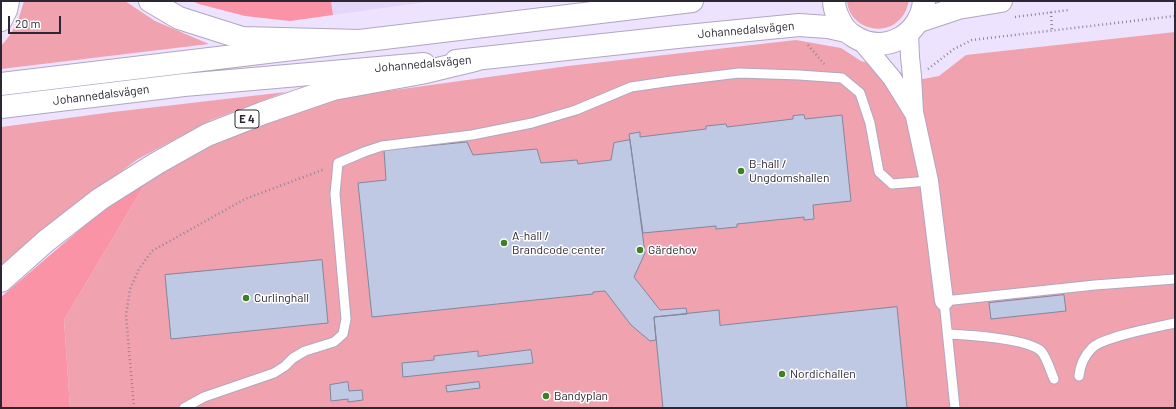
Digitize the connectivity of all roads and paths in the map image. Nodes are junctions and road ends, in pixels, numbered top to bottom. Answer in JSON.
{"nodes":[{"id":1,"x":8,"y":1,"type":"edge"},
{"id":2,"x":150,"y":1,"type":"edge"},
{"id":3,"x":692,"y":1,"type":"edge"},
{"id":4,"x":834,"y":1,"type":"edge"},
{"id":5,"x":1001,"y":1,"type":"edge"},
{"id":6,"x":1069,"y":10,"type":"dead end"},
{"id":7,"x":1050,"y":12,"type":"junction"},
{"id":8,"x":1175,"y":16,"type":"edge"},
{"id":9,"x":1015,"y":17,"type":"dead end"},
{"id":10,"x":917,"y":18,"type":"edge"},
{"id":11,"x":1,"y":20,"type":"edge"},
{"id":12,"x":1052,"y":31,"type":"junction"},
{"id":13,"x":854,"y":36,"type":"junction"},
{"id":14,"x":360,"y":41,"type":"junction"},
{"id":15,"x":475,"y":60,"type":"junction"},
{"id":16,"x":912,"y":76,"type":"junction"},
{"id":17,"x":1,"y":84,"type":"edge"},
{"id":18,"x":1,"y":107,"type":"edge"},
{"id":19,"x":914,"y":112,"type":"junction"},
{"id":20,"x":338,"y":163,"type":"junction"},
{"id":21,"x":929,"y":181,"type":"junction"},
{"id":22,"x":1175,"y":279,"type":"edge"},
{"id":23,"x":1,"y":281,"type":"edge"},
{"id":24,"x":944,"y":301,"type":"junction"},
{"id":25,"x":1175,"y":323,"type":"edge"},
{"id":26,"x":948,"y":334,"type":"junction"},
{"id":27,"x":1079,"y":376,"type":"dead end"},
{"id":28,"x":1054,"y":379,"type":"dead end"},
{"id":29,"x":134,"y":408,"type":"edge"},
{"id":30,"x":184,"y":408,"type":"edge"},
{"id":31,"x":955,"y":408,"type":"edge"}],
"edges":[{"from":1,"to":11,"type":"main road"},
{"from":2,"to":14,"type":"main road"},
{"from":3,"to":14,"type":"main road","name":"Johannedalsvägen"},
{"from":4,"to":13,"type":"main road"},
{"from":5,"to":10,"type":"main road"},
{"from":6,"to":7,"type":"path"},
{"from":7,"to":9,"type":"path"},
{"from":7,"to":12,"type":"path"},
{"from":8,"to":12,"type":"path"},
{"from":10,"to":13,"type":"main road","name":"Johannedalsvägen"},
{"from":10,"to":16,"type":"street"},
{"from":12,"to":16,"type":"path"},
{"from":13,"to":15,"type":"main road","name":"Johannedalsvägen"},
{"from":13,"to":19,"type":"street"},
{"from":14,"to":17,"type":"main road","name":"Johannedalsvägen"},
{"from":15,"to":18,"type":"main road","name":"Johannedalsvägen"},
{"from":15,"to":23,"type":"main road","number":"E 4"},
{"from":16,"to":19,"type":"street"},
{"from":19,"to":21,"type":"street"},
{"from":20,"to":21,"type":"lane"},
{"from":20,"to":29,"type":"path"},
{"from":20,"to":30,"type":"lane"},
{"from":21,"to":24,"type":"street"},
{"from":22,"to":24,"type":"lane"},
{"from":24,"to":26,"type":"lane"},
{"from":25,"to":27,"type":"lane"},
{"from":26,"to":28,"type":"lane"},
{"from":26,"to":31,"type":"lane"}]}
